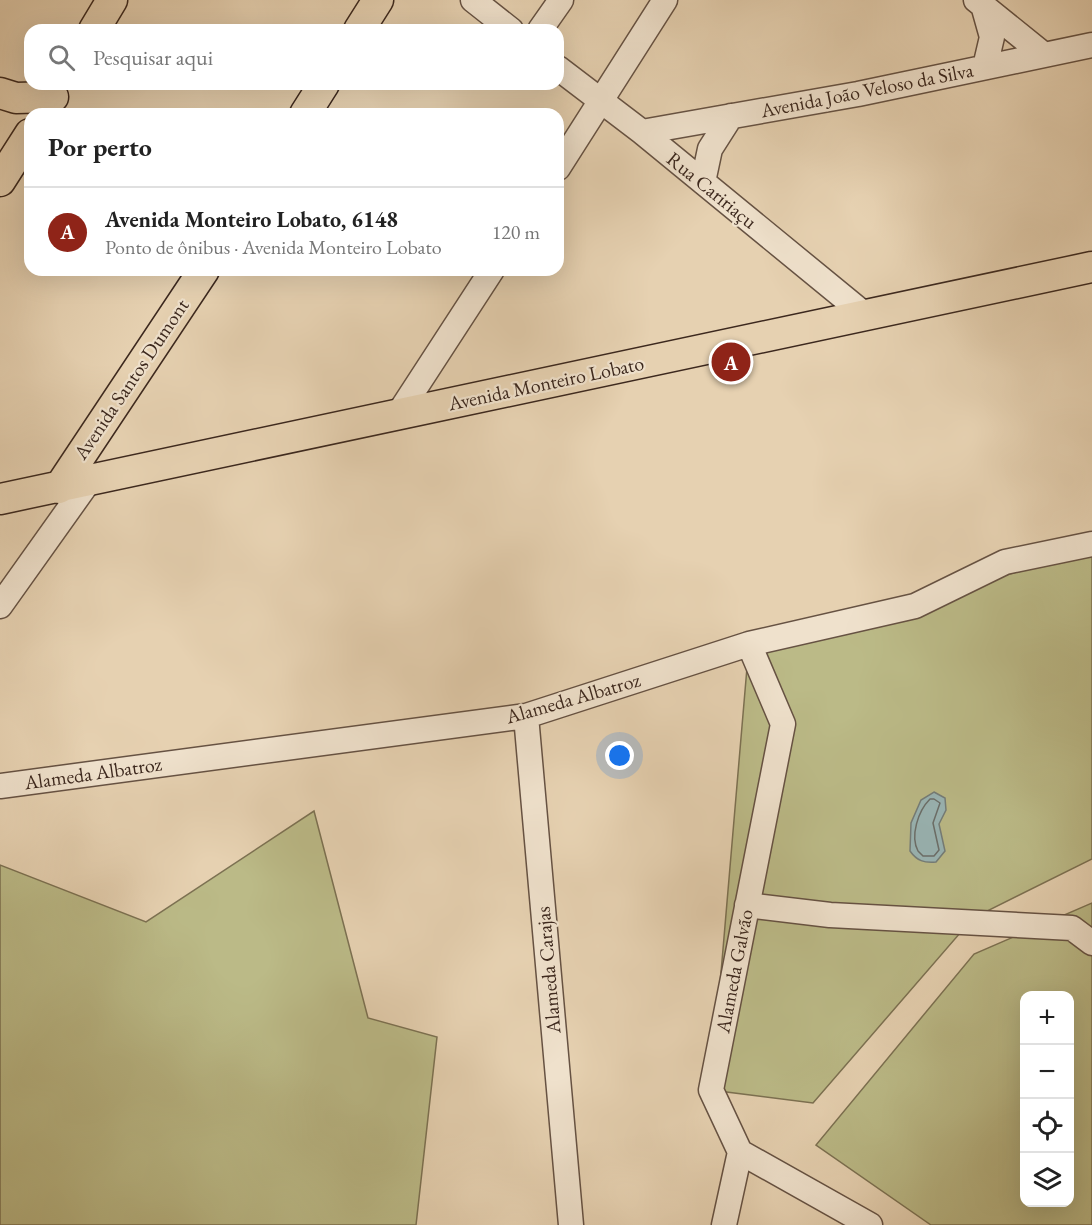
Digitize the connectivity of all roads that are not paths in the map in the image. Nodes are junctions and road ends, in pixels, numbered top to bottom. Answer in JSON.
{"nodes":[{"id":1,"x":112,"y":0,"type":"edge"},
{"id":2,"x":378,"y":0,"type":"edge"},
{"id":3,"x":473,"y":0,"type":"edge"},
{"id":4,"x":561,"y":0,"type":"edge"},
{"id":5,"x":665,"y":0,"type":"edge"},
{"id":6,"x":979,"y":3,"type":"edge"},
{"id":7,"x":98,"y":24,"type":"edge"},
{"id":8,"x":363,"y":24,"type":"edge"},
{"id":9,"x":503,"y":24,"type":"edge"},
{"id":10,"x":544,"y":24,"type":"edge"},
{"id":11,"x":1092,"y":45,"type":"edge"},
{"id":12,"x":1043,"y":54,"type":"junction"},
{"id":13,"x":985,"y":67,"type":"junction"},
{"id":14,"x":564,"y":73,"type":"edge"},
{"id":15,"x":320,"y":90,"type":"edge"},
{"id":16,"x":0,"y":93,"type":"edge"},
{"id":17,"x":52,"y":98,"type":"edge"},
{"id":18,"x":601,"y":102,"type":"junction"},
{"id":19,"x":309,"y":108,"type":"edge"},
{"id":20,"x":731,"y":117,"type":"junction"},
{"id":21,"x":642,"y":132,"type":"junction"},
{"id":22,"x":24,"y":143,"type":"edge"},
{"id":23,"x":564,"y":159,"type":"edge"},
{"id":24,"x":0,"y":180,"type":"edge"},
{"id":25,"x":703,"y":182,"type":"junction"},
{"id":26,"x":1092,"y":267,"type":"edge"},
{"id":27,"x":200,"y":276,"type":"edge"},
{"id":28,"x":488,"y":276,"type":"edge"},
{"id":29,"x":864,"y":314,"type":"junction"},
{"id":30,"x":397,"y":416,"type":"junction"},
{"id":31,"x":89,"y":481,"type":"junction"},
{"id":32,"x":59,"y":488,"type":"junction"},
{"id":33,"x":0,"y":499,"type":"edge"},
{"id":34,"x":1092,"y":544,"type":"edge"},
{"id":35,"x":0,"y":606,"type":"edge"},
{"id":36,"x":749,"y":644,"type":"junction"},
{"id":37,"x":526,"y":716,"type":"junction"},
{"id":38,"x":0,"y":786,"type":"edge"},
{"id":39,"x":747,"y":905,"type":"junction"},
{"id":40,"x":1092,"y":943,"type":"edge"},
{"id":41,"x":740,"y":1152,"type":"junction"},
{"id":42,"x":571,"y":1225,"type":"edge"},
{"id":43,"x":724,"y":1225,"type":"edge"},
{"id":44,"x":870,"y":1225,"type":"edge"}],
"edges":[{"from":1,"to":7,"type":"main road"},
{"from":2,"to":8,"type":"main road"},
{"from":3,"to":9,"type":"street"},
{"from":4,"to":10,"type":"street"},
{"from":5,"to":18,"type":"street"},
{"from":6,"to":12,"type":"street"},
{"from":6,"to":13,"type":"street"},
{"from":11,"to":12,"type":"street","name":"Avenida João Veloso da Silva"},
{"from":12,"to":13,"type":"street","name":"Avenida João Veloso da Silva"},
{"from":13,"to":20,"type":"street","name":"Avenida João Veloso da Silva"},
{"from":14,"to":18,"type":"street","name":"Rua Caririaçu"},
{"from":15,"to":19,"type":"main road"},
{"from":16,"to":17,"type":"main road"},
{"from":18,"to":21,"type":"street","name":"Rua Caririaçu"},
{"from":18,"to":23,"type":"street"},
{"from":20,"to":21,"type":"street","name":"Avenida João Veloso da Silva"},
{"from":20,"to":25,"type":"street"},
{"from":21,"to":25,"type":"street","name":"Rua Caririaçu"},
{"from":22,"to":24,"type":"main road"},
{"from":25,"to":29,"type":"street","name":"Rua Caririaçu"},
{"from":26,"to":29,"type":"main road","name":"Avenida Monteiro Lobato"},
{"from":27,"to":32,"type":"main road","name":"Avenida Santos Dumont"},
{"from":28,"to":30,"type":"street"},
{"from":29,"to":30,"type":"main road","name":"Avenida Monteiro Lobato"},
{"from":30,"to":31,"type":"main road","name":"Avenida Monteiro Lobato"},
{"from":31,"to":32,"type":"main road","name":"Avenida Monteiro Lobato"},
{"from":31,"to":35,"type":"street"},
{"from":32,"to":33,"type":"main road","name":"Avenida Monteiro Lobato"},
{"from":34,"to":36,"type":"street","name":"Alameda Albatroz"},
{"from":36,"to":37,"type":"street","name":"Alameda Albatroz"},
{"from":36,"to":39,"type":"street","name":"Alameda Galvão"},
{"from":37,"to":38,"type":"street","name":"Alameda Albatroz"},
{"from":37,"to":42,"type":"street","name":"Alameda Carajas"},
{"from":39,"to":40,"type":"street"},
{"from":39,"to":41,"type":"street","name":"Alameda Galvão"},
{"from":41,"to":43,"type":"street"},
{"from":41,"to":44,"type":"street"}]}
